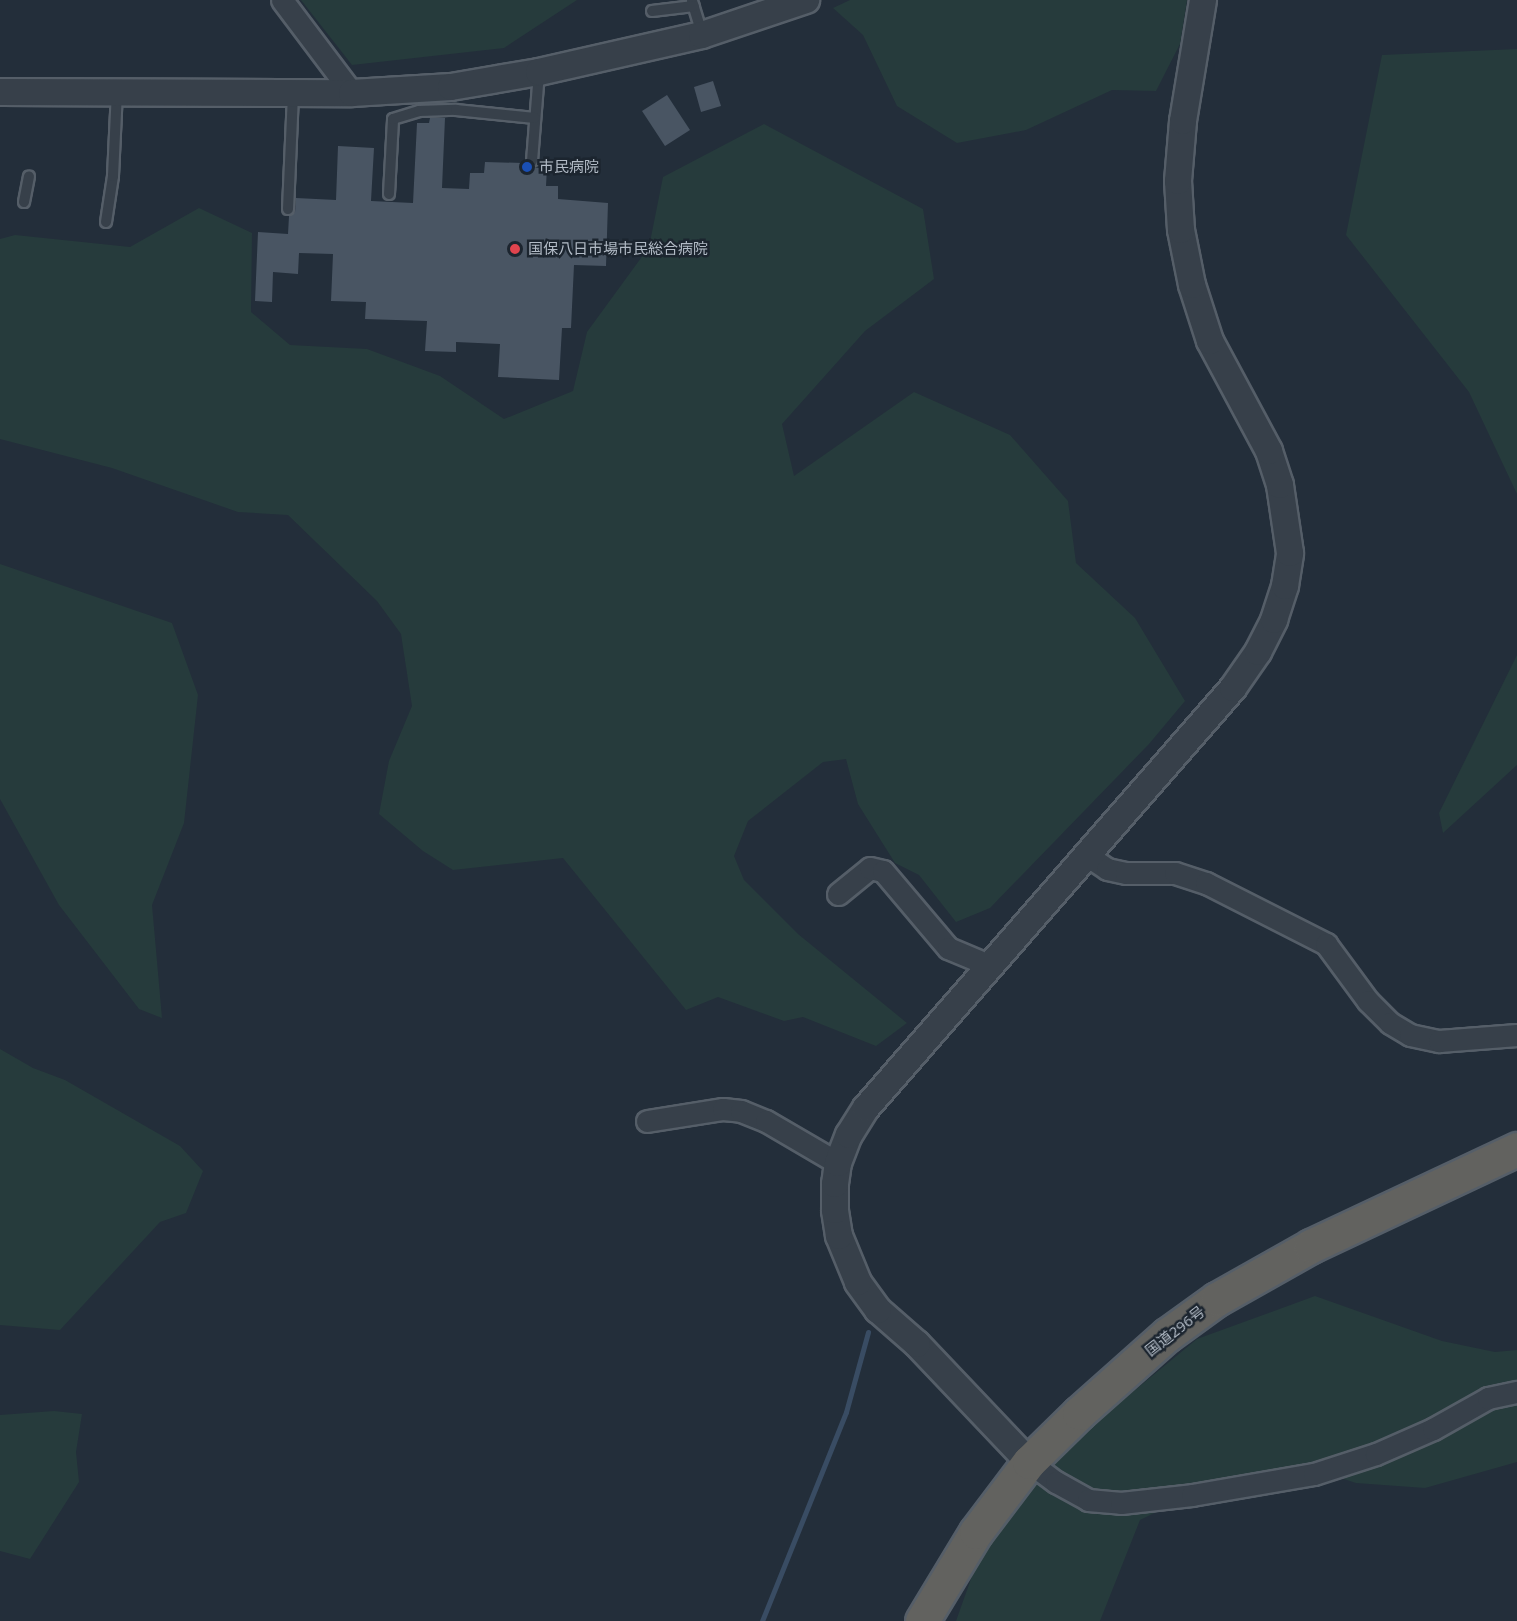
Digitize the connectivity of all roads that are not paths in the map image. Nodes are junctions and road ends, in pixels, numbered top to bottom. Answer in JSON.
{"nodes":[{"id":1,"x":282,"y":0,"type":"edge"},
{"id":2,"x":806,"y":0,"type":"edge"},
{"id":3,"x":1203,"y":0,"type":"edge"},
{"id":4,"x":693,"y":3,"type":"edge"},
{"id":5,"x":652,"y":11,"type":"dead end"},
{"id":6,"x":702,"y":35,"type":"junction"},
{"id":7,"x":539,"y":72,"type":"junction"},
{"id":8,"x":0,"y":92,"type":"edge"},
{"id":9,"x":117,"y":92,"type":"junction"},
{"id":10,"x":293,"y":93,"type":"junction"},
{"id":11,"x":351,"y":93,"type":"junction"},
{"id":12,"x":535,"y":118,"type":"junction"},
{"id":13,"x":532,"y":161,"type":"dead end"},
{"id":14,"x":29,"y":176,"type":"dead end"},
{"id":15,"x":389,"y":194,"type":"dead end"},
{"id":16,"x":24,"y":202,"type":"dead end"},
{"id":17,"x":288,"y":209,"type":"dead end"},
{"id":18,"x":106,"y":222,"type":"dead end"},
{"id":19,"x":1088,"y":856,"type":"junction"},
{"id":20,"x":838,"y":894,"type":"dead end"},
{"id":21,"x":991,"y":966,"type":"junction"},
{"id":22,"x":1517,"y":1035,"type":"edge"},
{"id":23,"x":647,"y":1121,"type":"dead end"},
{"id":24,"x":1517,"y":1149,"type":"edge"},
{"id":25,"x":838,"y":1163,"type":"junction"},
{"id":26,"x":1517,"y":1392,"type":"edge"},
{"id":27,"x":1029,"y":1462,"type":"junction"},
{"id":28,"x":922,"y":1621,"type":"edge"}],
"edges":[{"from":1,"to":11,"type":"street"},
{"from":2,"to":6,"type":"street"},
{"from":3,"to":19,"type":"street"},
{"from":4,"to":5,"type":"lane"},
{"from":4,"to":6,"type":"lane"},
{"from":6,"to":7,"type":"street"},
{"from":7,"to":11,"type":"street"},
{"from":7,"to":12,"type":"lane"},
{"from":8,"to":9,"type":"street"},
{"from":9,"to":10,"type":"street"},
{"from":9,"to":18,"type":"lane"},
{"from":10,"to":11,"type":"street"},
{"from":10,"to":17,"type":"lane"},
{"from":12,"to":13,"type":"lane"},
{"from":12,"to":15,"type":"lane"},
{"from":14,"to":16,"type":"lane"},
{"from":19,"to":21,"type":"street"},
{"from":19,"to":22,"type":"street"},
{"from":20,"to":21,"type":"street"},
{"from":21,"to":25,"type":"street"},
{"from":23,"to":25,"type":"street"},
{"from":24,"to":27,"type":"highway","name":"国道296号"},
{"from":25,"to":27,"type":"street"},
{"from":26,"to":27,"type":"street"},
{"from":27,"to":28,"type":"highway","name":"国道296号"}]}
